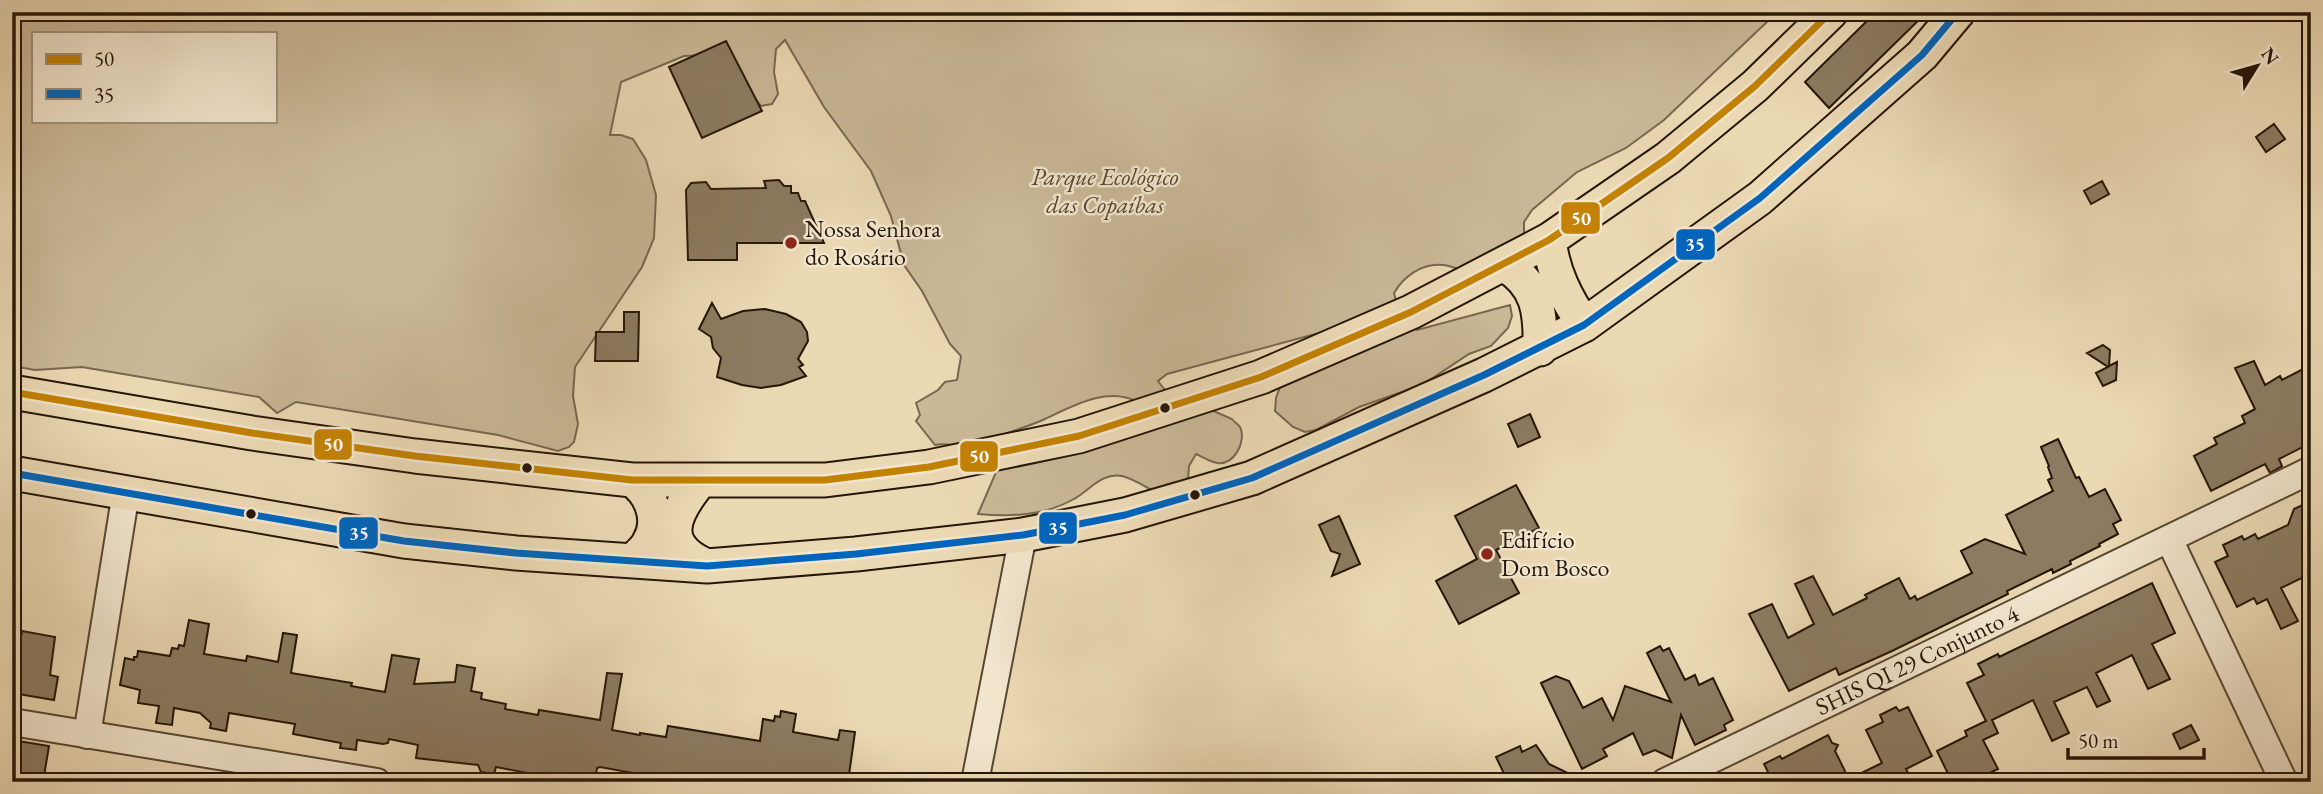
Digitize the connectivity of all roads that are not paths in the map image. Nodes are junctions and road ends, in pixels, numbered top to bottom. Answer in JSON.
{"nodes":[{"id":1,"x":1831,"y":12,"type":"edge"},
{"id":2,"x":1958,"y":12,"type":"edge"},
{"id":3,"x":1549,"y":240,"type":"junction"},
{"id":4,"x":1505,"y":265,"type":"junction"},
{"id":5,"x":1584,"y":325,"type":"junction"},
{"id":6,"x":1540,"y":349,"type":"junction"},
{"id":7,"x":12,"y":392,"type":"edge"},
{"id":8,"x":2311,"y":470,"type":"edge"},
{"id":9,"x":12,"y":474,"type":"edge"},
{"id":10,"x":632,"y":480,"type":"junction"},
{"id":11,"x":700,"y":481,"type":"junction"},
{"id":12,"x":126,"y":492,"type":"junction"},
{"id":13,"x":1023,"y":535,"type":"junction"},
{"id":14,"x":2169,"y":539,"type":"junction"},
{"id":15,"x":634,"y":560,"type":"junction"},
{"id":16,"x":707,"y":566,"type":"junction"},
{"id":17,"x":12,"y":722,"type":"edge"},
{"id":18,"x":89,"y":735,"type":"junction"},
{"id":19,"x":377,"y":782,"type":"edge"},
{"id":20,"x":975,"y":782,"type":"edge"},
{"id":21,"x":1665,"y":782,"type":"edge"},
{"id":22,"x":2284,"y":782,"type":"edge"}],
"edges":[{"from":1,"to":3,"type":"main road"},
{"from":2,"to":5,"type":"main road"},
{"from":3,"to":4,"type":"main road"},
{"from":3,"to":5,"type":"main road"},
{"from":4,"to":6,"type":"main road"},
{"from":4,"to":11,"type":"main road"},
{"from":5,"to":6,"type":"main road"},
{"from":6,"to":13,"type":"main road"},
{"from":7,"to":10,"type":"main road"},
{"from":8,"to":14,"type":"street","name":"SHIS QI 29 Conjunto 4"},
{"from":9,"to":12,"type":"main road"},
{"from":10,"to":11,"type":"main road"},
{"from":10,"to":15,"type":"main road"},
{"from":11,"to":16,"type":"main road"},
{"from":12,"to":15,"type":"main road"},
{"from":12,"to":18,"type":"street"},
{"from":13,"to":16,"type":"main road"},
{"from":13,"to":20,"type":"street"},
{"from":14,"to":21,"type":"street","name":"SHIS QI 29 Conjunto 4"},
{"from":14,"to":22,"type":"street"},
{"from":15,"to":16,"type":"main road"},
{"from":17,"to":18,"type":"street"},
{"from":18,"to":19,"type":"street"}]}
